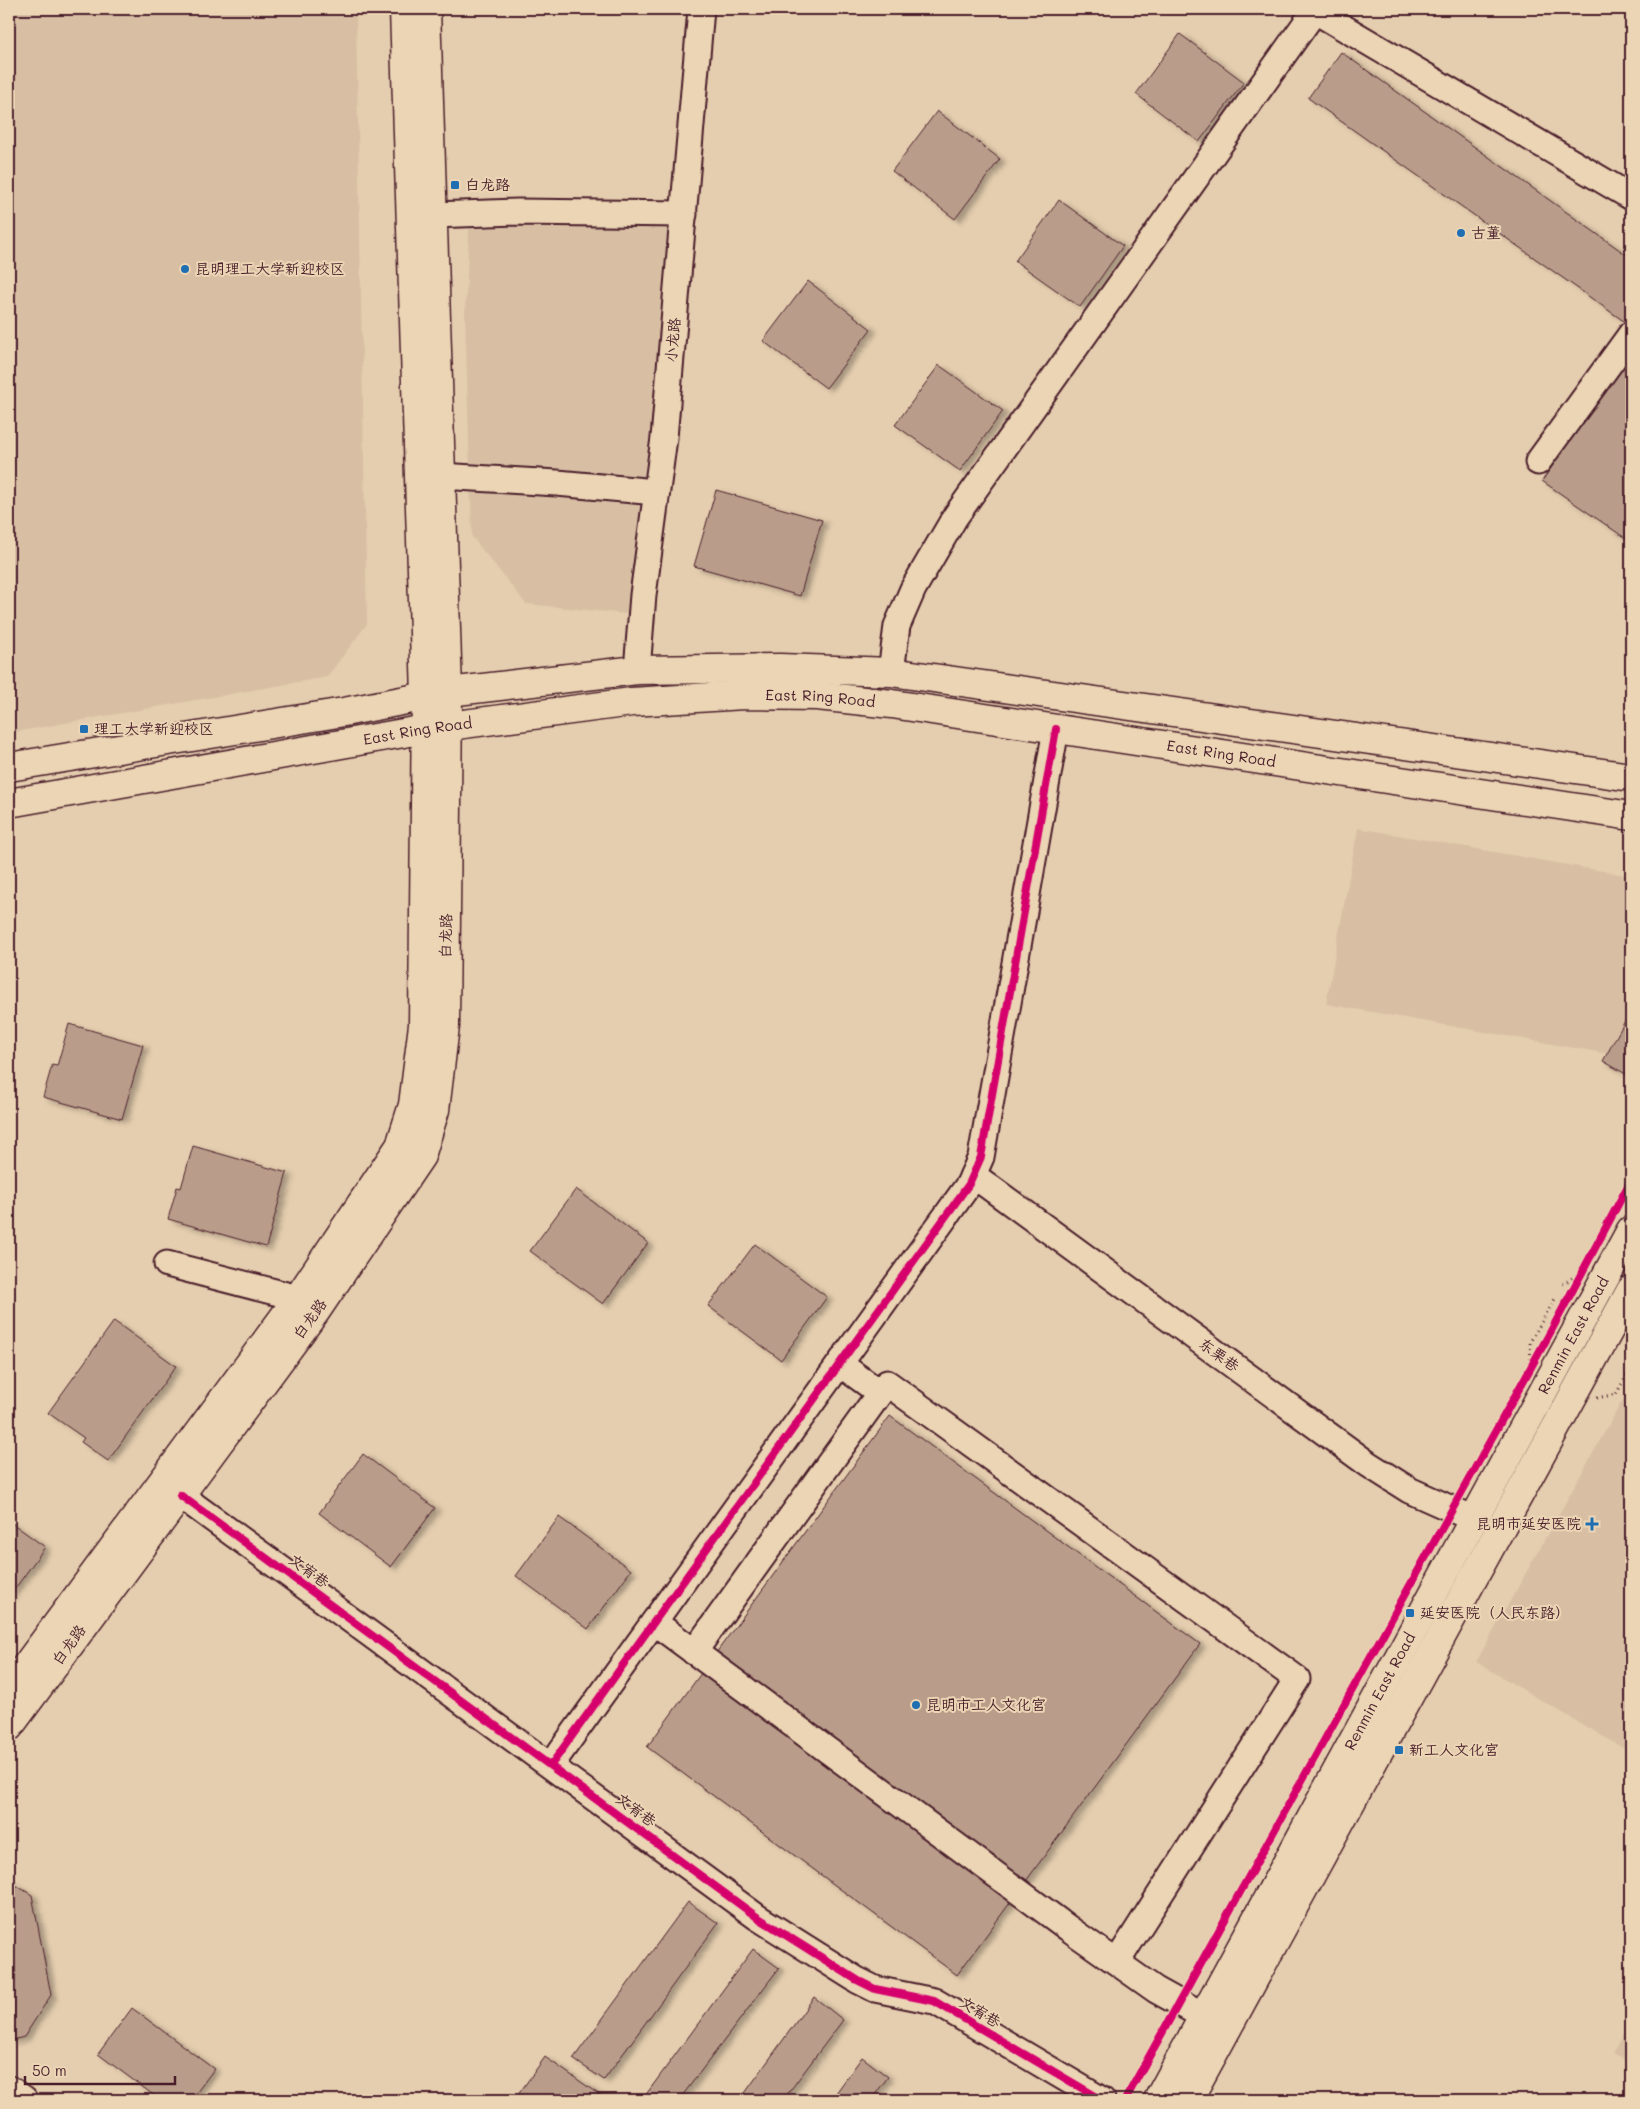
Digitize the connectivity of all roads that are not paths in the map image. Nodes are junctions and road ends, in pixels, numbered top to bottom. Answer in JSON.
{"nodes":[{"id":1,"x":404,"y":9,"type":"edge"},
{"id":2,"x":426,"y":9,"type":"edge"},
{"id":3,"x":701,"y":9,"type":"edge"},
{"id":4,"x":1314,"y":9,"type":"edge"},
{"id":5,"x":1631,"y":197,"type":"edge"},
{"id":6,"x":684,"y":214,"type":"junction"},
{"id":7,"x":433,"y":215,"type":"junction"},
{"id":8,"x":1631,"y":334,"type":"edge"},
{"id":9,"x":1538,"y":462,"type":"dead end"},
{"id":10,"x":440,"y":476,"type":"junction"},
{"id":11,"x":656,"y":492,"type":"junction"},
{"id":12,"x":637,"y":670,"type":"junction"},
{"id":13,"x":891,"y":672,"type":"junction"},
{"id":14,"x":437,"y":693,"type":"junction"},
{"id":15,"x":437,"y":728,"type":"junction"},
{"id":16,"x":1056,"y":729,"type":"junction"},
{"id":17,"x":9,"y":767,"type":"edge"},
{"id":18,"x":1631,"y":777,"type":"edge"},
{"id":19,"x":9,"y":803,"type":"edge"},
{"id":20,"x":1631,"y":816,"type":"edge"},
{"id":21,"x":973,"y":1175,"type":"junction"},
{"id":22,"x":1631,"y":1230,"type":"edge"},
{"id":23,"x":167,"y":1264,"type":"dead end"},
{"id":24,"x":1631,"y":1290,"type":"edge"},
{"id":25,"x":298,"y":1298,"type":"junction"},
{"id":26,"x":840,"y":1364,"type":"junction"},
{"id":27,"x":880,"y":1393,"type":"junction"},
{"id":28,"x":180,"y":1495,"type":"junction"},
{"id":29,"x":1474,"y":1519,"type":"junction"},
{"id":30,"x":654,"y":1622,"type":"junction"},
{"id":31,"x":694,"y":1652,"type":"junction"},
{"id":32,"x":9,"y":1689,"type":"edge"},
{"id":33,"x":9,"y":1727,"type":"edge"},
{"id":34,"x":551,"y":1765,"type":"junction"},
{"id":35,"x":1117,"y":1962,"type":"junction"},
{"id":36,"x":1204,"y":2016,"type":"junction"},
{"id":37,"x":9,"y":2090,"type":"edge"},
{"id":38,"x":23,"y":2100,"type":"edge"},
{"id":39,"x":1102,"y":2100,"type":"edge"},
{"id":40,"x":1158,"y":2100,"type":"edge"},
{"id":41,"x":1188,"y":2100,"type":"edge"}],
"edges":[{"from":1,"to":14,"type":"main road","name":"白龙路"},
{"from":2,"to":7,"type":"main road","name":"白龙路"},
{"from":3,"to":6,"type":"street","name":"小龙路"},
{"from":4,"to":5,"type":"street"},
{"from":4,"to":13,"type":"street"},
{"from":6,"to":7,"type":"street"},
{"from":6,"to":11,"type":"street","name":"小龙路"},
{"from":7,"to":10,"type":"main road","name":"白龙路"},
{"from":8,"to":9,"type":"street"},
{"from":10,"to":11,"type":"street"},
{"from":10,"to":14,"type":"main road","name":"白龙路"},
{"from":11,"to":12,"type":"street","name":"小龙路"},
{"from":12,"to":13,"type":"main road","name":"East Ring Road"},
{"from":12,"to":14,"type":"main road","name":"East Ring Road"},
{"from":13,"to":18,"type":"main road","name":"East Ring Road"},
{"from":14,"to":15,"type":"main road","name":"白龙路"},
{"from":14,"to":17,"type":"main road","name":"East Ring Road"},
{"from":15,"to":16,"type":"main road","name":"East Ring Road"},
{"from":15,"to":19,"type":"main road","name":"East Ring Road"},
{"from":15,"to":25,"type":"main road","name":"白龙路"},
{"from":15,"to":28,"type":"main road","name":"白龙路"},
{"from":16,"to":20,"type":"main road","name":"East Ring Road"},
{"from":16,"to":21,"type":"street"},
{"from":21,"to":26,"type":"street"},
{"from":21,"to":29,"type":"street","name":"东栗巷"},
{"from":22,"to":29,"type":"main road","name":"Renmin East Road"},
{"from":23,"to":25,"type":"street"},
{"from":24,"to":41,"type":"main road","name":"Renmin East Road"},
{"from":25,"to":32,"type":"main road","name":"白龙路"},
{"from":26,"to":27,"type":"street"},
{"from":26,"to":30,"type":"street"},
{"from":27,"to":31,"type":"street"},
{"from":27,"to":35,"type":"street"},
{"from":28,"to":33,"type":"main road","name":"白龙路"},
{"from":28,"to":34,"type":"street","name":"文宥巷"},
{"from":29,"to":36,"type":"main road","name":"Renmin East Road"},
{"from":30,"to":31,"type":"street"},
{"from":30,"to":34,"type":"street"},
{"from":31,"to":35,"type":"street"},
{"from":34,"to":39,"type":"street","name":"文宥巷"},
{"from":35,"to":36,"type":"street"},
{"from":36,"to":40,"type":"main road","name":"Renmin East Road"},
{"from":37,"to":38,"type":"main road"}]}
